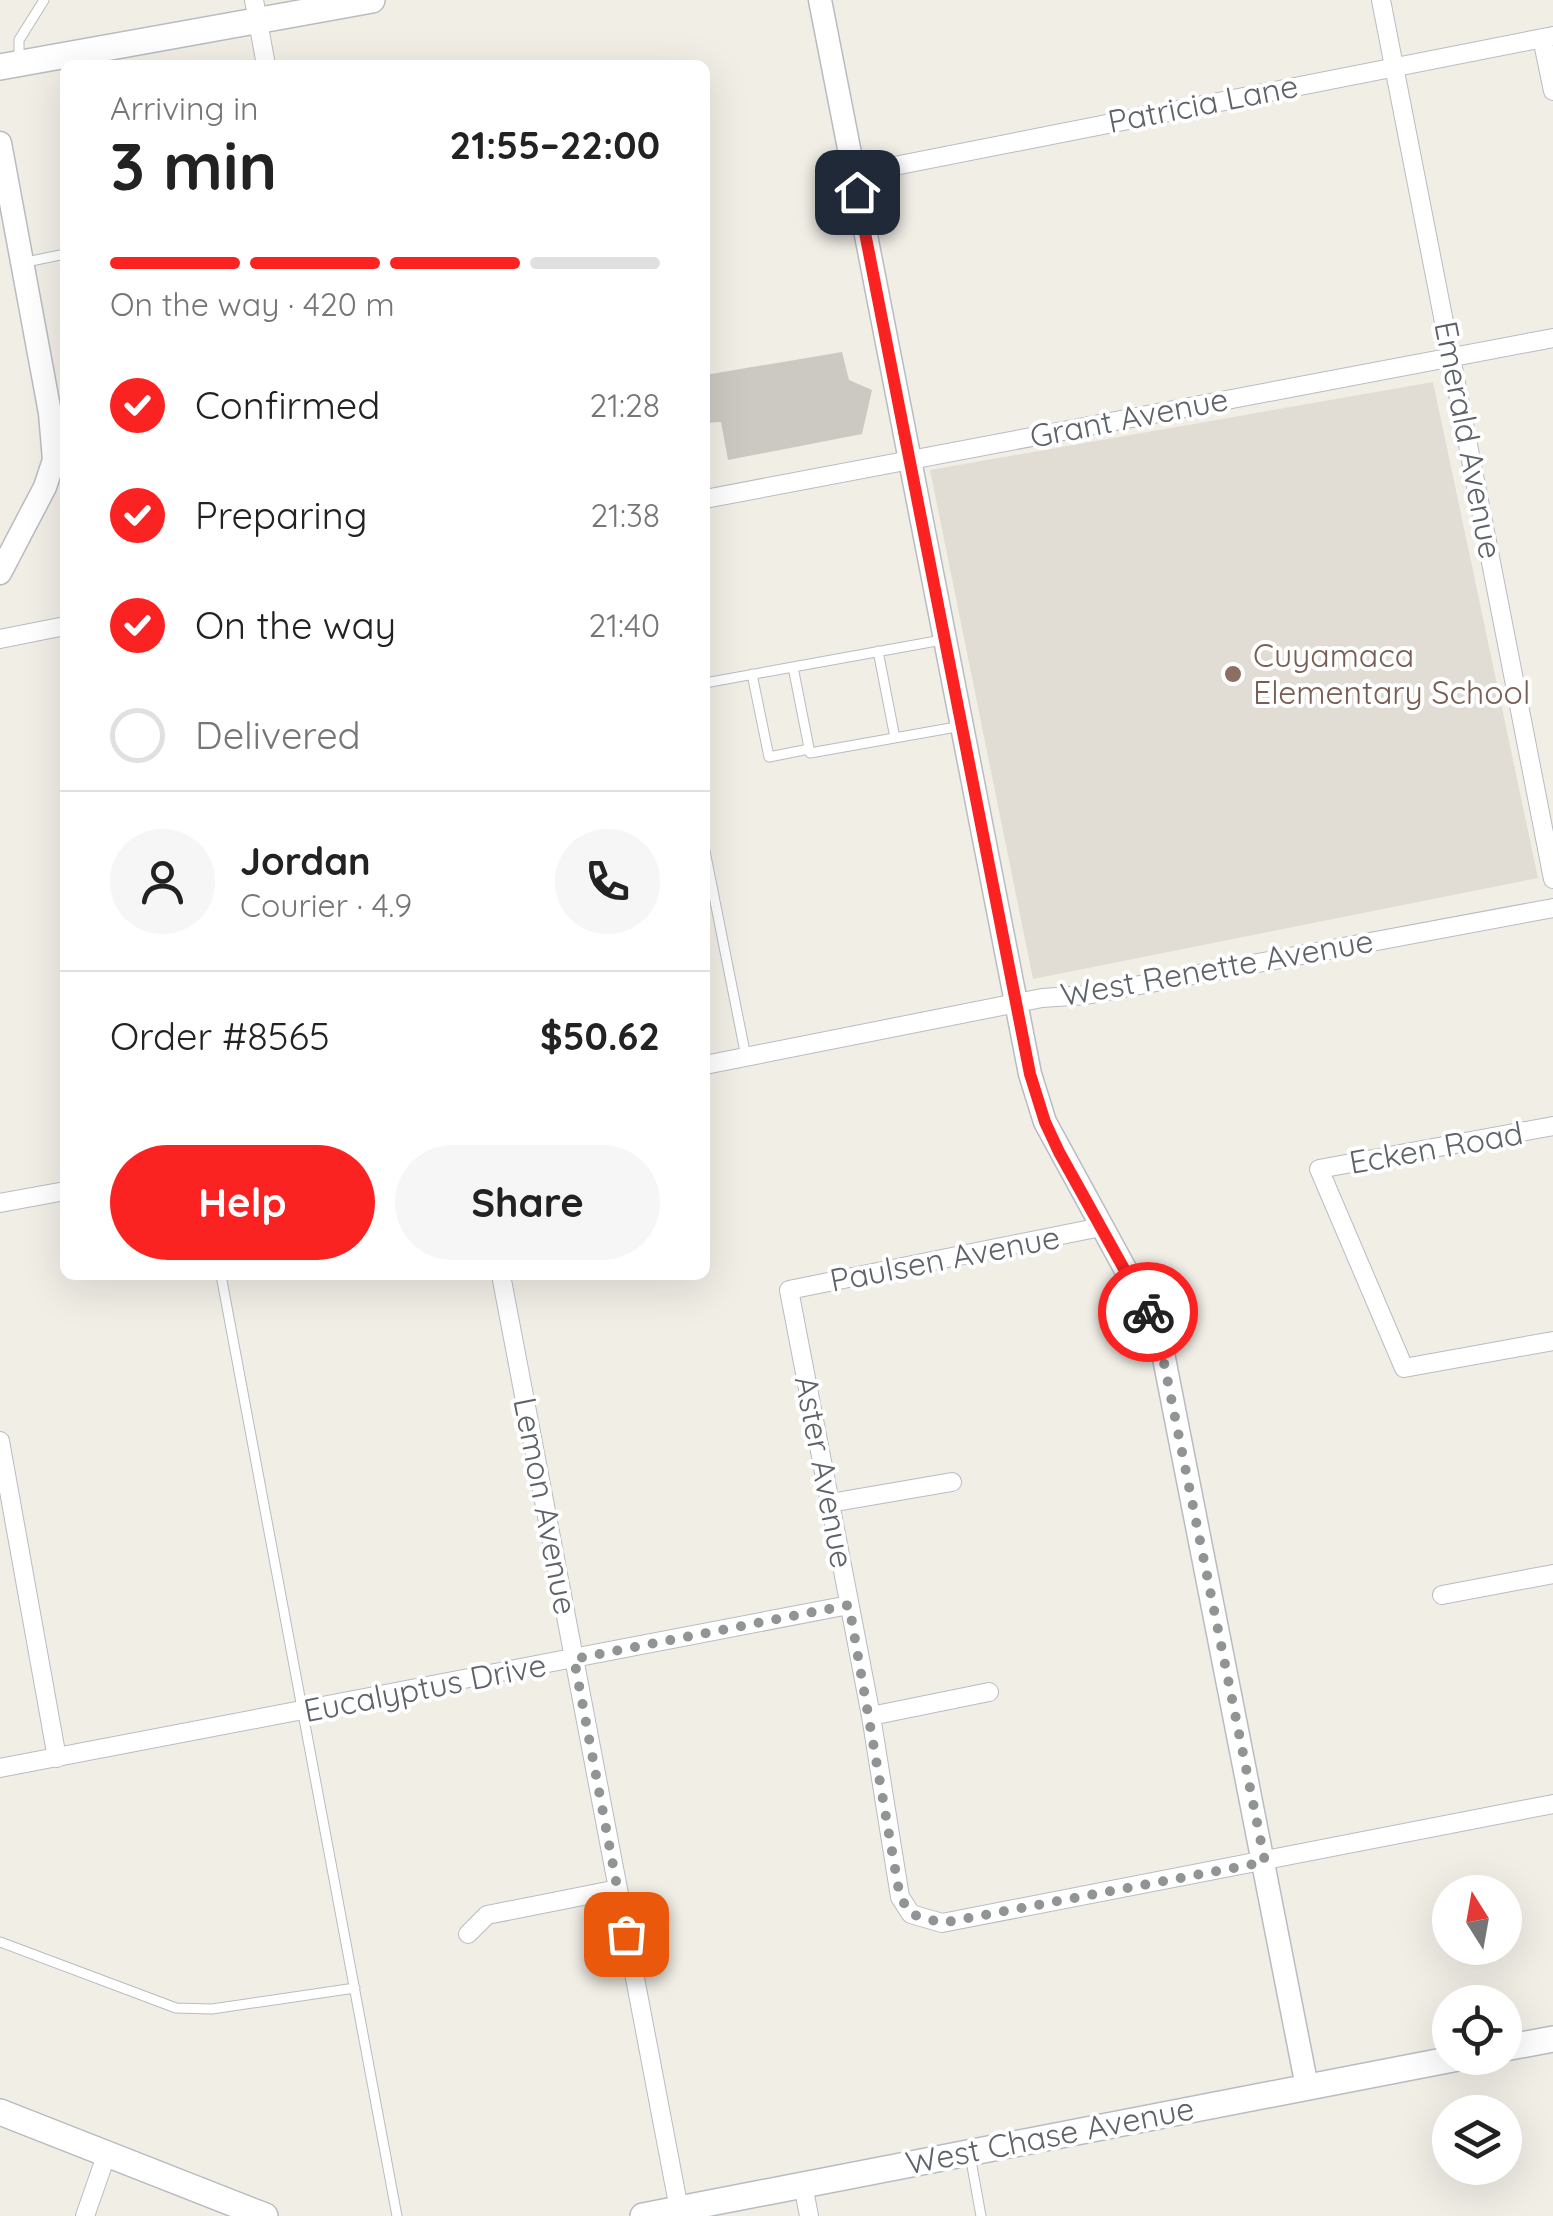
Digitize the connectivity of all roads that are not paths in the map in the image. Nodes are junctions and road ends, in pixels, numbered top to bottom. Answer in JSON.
{"nodes":[{"id":1,"x":44,"y":0,"type":"edge"},
{"id":2,"x":372,"y":0,"type":"edge"},
{"id":3,"x":820,"y":0,"type":"edge"},
{"id":4,"x":1381,"y":0,"type":"edge"},
{"id":5,"x":256,"y":11,"type":"edge"},
{"id":6,"x":1548,"y":37,"type":"edge"},
{"id":7,"x":265,"y":60,"type":"edge"},
{"id":8,"x":10,"y":64,"type":"edge"},
{"id":9,"x":1394,"y":66,"type":"junction"},
{"id":10,"x":1553,"y":91,"type":"edge"},
{"id":11,"x":2,"y":161,"type":"edge"},
{"id":12,"x":854,"y":174,"type":"junction"},
{"id":13,"x":60,"y":255,"type":"edge"},
{"id":14,"x":23,"y":263,"type":"junction"},
{"id":15,"x":1553,"y":338,"type":"edge"},
{"id":16,"x":1452,"y":358,"type":"junction"},
{"id":17,"x":54,"y":460,"type":"junction"},
{"id":18,"x":910,"y":460,"type":"junction"},
{"id":19,"x":60,"y":468,"type":"edge"},
{"id":20,"x":710,"y":498,"type":"edge"},
{"id":21,"x":0,"y":573,"type":"edge"},
{"id":22,"x":60,"y":627,"type":"edge"},
{"id":23,"x":0,"y":639,"type":"edge"},
{"id":24,"x":945,"y":639,"type":"junction"},
{"id":25,"x":878,"y":651,"type":"junction"},
{"id":26,"x":793,"y":667,"type":"junction"},
{"id":27,"x":752,"y":674,"type":"junction"},
{"id":28,"x":710,"y":683,"type":"edge"},
{"id":29,"x":962,"y":726,"type":"junction"},
{"id":30,"x":895,"y":738,"type":"junction"},
{"id":31,"x":809,"y":749,"type":"junction"},
{"id":32,"x":710,"y":876,"type":"edge"},
{"id":33,"x":1553,"y":880,"type":"edge"},
{"id":34,"x":1553,"y":908,"type":"edge"},
{"id":35,"x":1015,"y":1003,"type":"junction"},
{"id":36,"x":746,"y":1057,"type":"junction"},
{"id":37,"x":710,"y":1064,"type":"edge"},
{"id":38,"x":1553,"y":1126,"type":"edge"},
{"id":39,"x":60,"y":1192,"type":"edge"},
{"id":40,"x":0,"y":1203,"type":"edge"},
{"id":41,"x":1102,"y":1227,"type":"junction"},
{"id":42,"x":222,"y":1280,"type":"edge"},
{"id":43,"x":502,"y":1280,"type":"edge"},
{"id":44,"x":788,"y":1290,"type":"joint"},
{"id":45,"x":1553,"y":1340,"type":"edge"},
{"id":46,"x":0,"y":1441,"type":"edge"},
{"id":47,"x":952,"y":1482,"type":"dead end"},
{"id":48,"x":830,"y":1503,"type":"junction"},
{"id":49,"x":1553,"y":1574,"type":"edge"},
{"id":50,"x":1442,"y":1595,"type":"dead end"},
{"id":51,"x":849,"y":1605,"type":"junction"},
{"id":52,"x":574,"y":1659,"type":"junction"},
{"id":53,"x":989,"y":1692,"type":"dead end"},
{"id":54,"x":305,"y":1711,"type":"junction"},
{"id":55,"x":871,"y":1716,"type":"junction"},
{"id":56,"x":57,"y":1758,"type":"junction"},
{"id":57,"x":0,"y":1768,"type":"edge"},
{"id":58,"x":1553,"y":1804,"type":"edge"},
{"id":59,"x":1265,"y":1862,"type":"junction"},
{"id":60,"x":618,"y":1889,"type":"junction"},
{"id":61,"x":468,"y":1934,"type":"dead end"},
{"id":62,"x":0,"y":1942,"type":"edge"},
{"id":63,"x":355,"y":1988,"type":"junction"},
{"id":64,"x":1553,"y":2039,"type":"edge"},
{"id":65,"x":1522,"y":2045,"type":"edge"},
{"id":66,"x":1432,"y":2063,"type":"edge"},
{"id":67,"x":1307,"y":2086,"type":"junction"},
{"id":68,"x":0,"y":2112,"type":"edge"},
{"id":69,"x":969,"y":2152,"type":"junction"},
{"id":70,"x":107,"y":2153,"type":"junction"},
{"id":71,"x":803,"y":2184,"type":"junction"},
{"id":72,"x":679,"y":2208,"type":"junction"},
{"id":73,"x":85,"y":2216,"type":"edge"},
{"id":74,"x":265,"y":2216,"type":"edge"},
{"id":75,"x":397,"y":2216,"type":"edge"},
{"id":76,"x":643,"y":2216,"type":"edge"},
{"id":77,"x":809,"y":2216,"type":"edge"},
{"id":78,"x":981,"y":2216,"type":"edge"}],
"edges":[{"from":1,"to":8,"type":"lane"},
{"from":2,"to":5,"type":"main road"},
{"from":3,"to":12,"type":"street"},
{"from":4,"to":9,"type":"street","name":"Emerald Avenue"},
{"from":5,"to":7,"type":"street"},
{"from":5,"to":8,"type":"main road"},
{"from":6,"to":9,"type":"street","name":"Patricia Lane"},
{"from":6,"to":10,"type":"street"},
{"from":9,"to":12,"type":"street","name":"Patricia Lane"},
{"from":9,"to":16,"type":"street","name":"Emerald Avenue"},
{"from":11,"to":14,"type":"street"},
{"from":12,"to":18,"type":"street"},
{"from":13,"to":14,"type":"lane"},
{"from":14,"to":17,"type":"street"},
{"from":15,"to":16,"type":"street","name":"Grant Avenue"},
{"from":16,"to":18,"type":"street","name":"Grant Avenue"},
{"from":16,"to":33,"type":"street","name":"Emerald Avenue"},
{"from":17,"to":19,"type":"street"},
{"from":17,"to":21,"type":"street"},
{"from":18,"to":20,"type":"street","name":"Grant Avenue"},
{"from":18,"to":24,"type":"street"},
{"from":22,"to":23,"type":"street"},
{"from":24,"to":25,"type":"lane"},
{"from":24,"to":29,"type":"street"},
{"from":25,"to":26,"type":"lane"},
{"from":25,"to":30,"type":"lane"},
{"from":26,"to":27,"type":"lane"},
{"from":26,"to":31,"type":"lane"},
{"from":27,"to":28,"type":"lane"},
{"from":27,"to":31,"type":"lane"},
{"from":29,"to":30,"type":"lane"},
{"from":29,"to":35,"type":"street"},
{"from":30,"to":31,"type":"lane"},
{"from":32,"to":36,"type":"lane"},
{"from":34,"to":35,"type":"street","name":"West Renette Avenue"},
{"from":35,"to":36,"type":"street","name":"West Renette Avenue"},
{"from":35,"to":41,"type":"street"},
{"from":36,"to":37,"type":"street","name":"West Renette Avenue"},
{"from":38,"to":45,"type":"street","name":"Ecken Road"},
{"from":39,"to":40,"type":"street"},
{"from":41,"to":44,"type":"street","name":"Paulsen Avenue"},
{"from":41,"to":59,"type":"street"},
{"from":42,"to":54,"type":"lane"},
{"from":43,"to":52,"type":"street","name":"Lemon Avenue"},
{"from":44,"to":48,"type":"street","name":"Aster Avenue"},
{"from":46,"to":56,"type":"street"},
{"from":47,"to":48,"type":"street"},
{"from":48,"to":51,"type":"street","name":"Aster Avenue"},
{"from":49,"to":50,"type":"street"},
{"from":51,"to":52,"type":"street","name":"Eucalyptus Drive"},
{"from":51,"to":55,"type":"street","name":"Aster Avenue"},
{"from":52,"to":54,"type":"street","name":"Eucalyptus Drive"},
{"from":52,"to":60,"type":"street","name":"Lemon Avenue"},
{"from":53,"to":55,"type":"street"},
{"from":54,"to":56,"type":"street","name":"Eucalyptus Drive"},
{"from":54,"to":63,"type":"lane"},
{"from":55,"to":59,"type":"street","name":"Aster Avenue"},
{"from":56,"to":57,"type":"street","name":"Eucalyptus Drive"},
{"from":58,"to":59,"type":"street"},
{"from":59,"to":67,"type":"street"},
{"from":60,"to":61,"type":"street"},
{"from":60,"to":72,"type":"street","name":"Lemon Avenue"},
{"from":62,"to":63,"type":"lane"},
{"from":63,"to":75,"type":"lane"},
{"from":64,"to":65,"type":"main road"},
{"from":66,"to":67,"type":"main road","name":"West Chase Avenue"},
{"from":67,"to":69,"type":"main road","name":"West Chase Avenue"},
{"from":68,"to":70,"type":"main road"},
{"from":69,"to":71,"type":"main road","name":"West Chase Avenue"},
{"from":69,"to":78,"type":"lane"},
{"from":70,"to":73,"type":"street"},
{"from":70,"to":74,"type":"main road"},
{"from":71,"to":72,"type":"main road","name":"West Chase Avenue"},
{"from":71,"to":77,"type":"street"},
{"from":72,"to":76,"type":"main road","name":"West Chase Avenue"}]}
